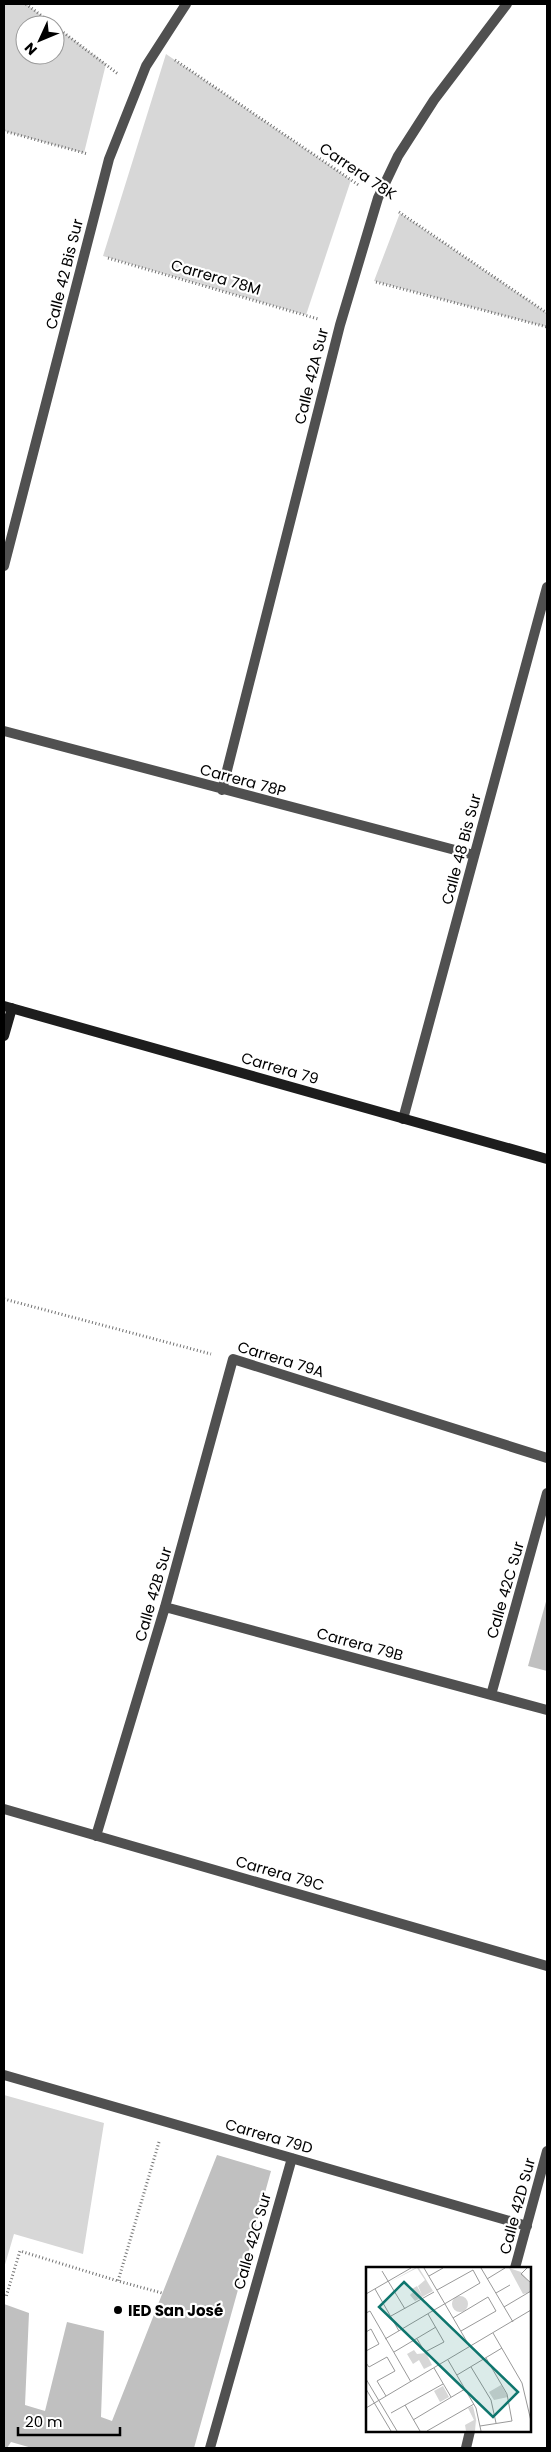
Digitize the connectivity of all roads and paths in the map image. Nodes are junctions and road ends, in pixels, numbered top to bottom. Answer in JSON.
{"nodes":[{"id":1,"x":26,"y":4,"type":"edge"},
{"id":2,"x":186,"y":4,"type":"edge"},
{"id":3,"x":507,"y":4,"type":"edge"},
{"id":4,"x":41,"y":15,"type":"edge"},
{"id":5,"x":65,"y":33,"type":"edge"},
{"id":6,"x":155,"y":49,"type":"junction"},
{"id":7,"x":136,"y":89,"type":"junction"},
{"id":8,"x":4,"y":131,"type":"edge"},
{"id":9,"x":109,"y":159,"type":"junction"},
{"id":10,"x":378,"y":198,"type":"junction"},
{"id":11,"x":85,"y":252,"type":"junction"},
{"id":12,"x":353,"y":276,"type":"junction"},
{"id":13,"x":547,"y":313,"type":"edge"},
{"id":14,"x":340,"y":325,"type":"junction"},
{"id":15,"x":547,"y":327,"type":"edge"},
{"id":16,"x":4,"y":566,"type":"edge"},
{"id":17,"x":547,"y":588,"type":"edge"},
{"id":18,"x":544,"y":612,"type":"edge"},
{"id":19,"x":4,"y":732,"type":"edge"},
{"id":20,"x":222,"y":790,"type":"junction"},
{"id":21,"x":474,"y":855,"type":"junction"},
{"id":22,"x":8,"y":1007,"type":"edge"},
{"id":23,"x":4,"y":1036,"type":"edge"},
{"id":24,"x":403,"y":1119,"type":"junction"},
{"id":25,"x":547,"y":1159,"type":"edge"},
{"id":26,"x":4,"y":1299,"type":"edge"},
{"id":27,"x":234,"y":1360,"type":"junction"},
{"id":28,"x":547,"y":1458,"type":"edge"},
{"id":29,"x":547,"y":1492,"type":"edge"},
{"id":30,"x":165,"y":1607,"type":"junction"},
{"id":31,"x":491,"y":1695,"type":"junction"},
{"id":32,"x":547,"y":1710,"type":"edge"},
{"id":33,"x":4,"y":1809,"type":"edge"},
{"id":34,"x":96,"y":1836,"type":"junction"},
{"id":35,"x":547,"y":1966,"type":"edge"},
{"id":36,"x":4,"y":2075,"type":"edge"},
{"id":37,"x":160,"y":2137,"type":"dead end"},
{"id":38,"x":547,"y":2151,"type":"edge"},
{"id":39,"x":292,"y":2158,"type":"junction"},
{"id":40,"x":527,"y":2226,"type":"junction"},
{"id":41,"x":515,"y":2267,"type":"edge"},
{"id":42,"x":118,"y":2281,"type":"junction"},
{"id":43,"x":162,"y":2293,"type":"dead end"},
{"id":44,"x":4,"y":2296,"type":"edge"},
{"id":45,"x":470,"y":2432,"type":"edge"},
{"id":46,"x":210,"y":2448,"type":"edge"},
{"id":47,"x":466,"y":2448,"type":"edge"}],
"edges":[{"from":1,"to":4,"type":"path"},
{"from":2,"to":6,"type":"street","name":"Calle 42 Bis Sur"},
{"from":3,"to":10,"type":"street","name":"Calle 42A Sur"},
{"from":5,"to":7,"type":"path"},
{"from":6,"to":7,"type":"street","name":"Calle 42 Bis Sur"},
{"from":6,"to":10,"type":"path","name":"Carrera 78K"},
{"from":7,"to":9,"type":"street","name":"Calle 42 Bis Sur"},
{"from":8,"to":9,"type":"path"},
{"from":9,"to":11,"type":"street","name":"Calle 42 Bis Sur"},
{"from":10,"to":12,"type":"street","name":"Calle 42A Sur"},
{"from":10,"to":13,"type":"path","name":"Carrera 78K"},
{"from":11,"to":14,"type":"path","name":"Carrera 78M"},
{"from":11,"to":16,"type":"street","name":"Calle 42 Bis Sur"},
{"from":12,"to":14,"type":"street","name":"Calle 42A Sur"},
{"from":12,"to":15,"type":"path"},
{"from":14,"to":20,"type":"street","name":"Calle 42A Sur"},
{"from":17,"to":18,"type":"street","name":"Calle 48 Bis Sur"},
{"from":18,"to":21,"type":"street","name":"Calle 48 Bis Sur"},
{"from":19,"to":20,"type":"street","name":"Carrera 78P"},
{"from":20,"to":21,"type":"street","name":"Carrera 78P"},
{"from":21,"to":24,"type":"street","name":"Calle 48 Bis Sur"},
{"from":22,"to":23,"type":"street"},
{"from":22,"to":24,"type":"street","name":"Carrera 79"},
{"from":24,"to":25,"type":"street","name":"Carrera 79"},
{"from":26,"to":27,"type":"path","name":"Carrera 79A"},
{"from":27,"to":28,"type":"street","name":"Carrera 79A"},
{"from":27,"to":30,"type":"street","name":"Calle 42B Sur"},
{"from":29,"to":31,"type":"street","name":"Calle 42C Sur"},
{"from":30,"to":31,"type":"street","name":"Carrera 79B"},
{"from":30,"to":34,"type":"street","name":"Calle 42B Sur"},
{"from":31,"to":32,"type":"street","name":"Carrera 79B"},
{"from":33,"to":34,"type":"street","name":"Carrera 79C"},
{"from":34,"to":35,"type":"street","name":"Carrera 79C"},
{"from":36,"to":39,"type":"street","name":"Carrera 79D"},
{"from":37,"to":42,"type":"path"},
{"from":38,"to":40,"type":"street","name":"Calle 42D Sur"},
{"from":39,"to":40,"type":"street","name":"Carrera 79D"},
{"from":39,"to":46,"type":"street","name":"Calle 42C Sur"},
{"from":40,"to":41,"type":"street","name":"Calle 42D Sur"},
{"from":42,"to":43,"type":"path"},
{"from":42,"to":44,"type":"path"},
{"from":45,"to":47,"type":"street"}]}
